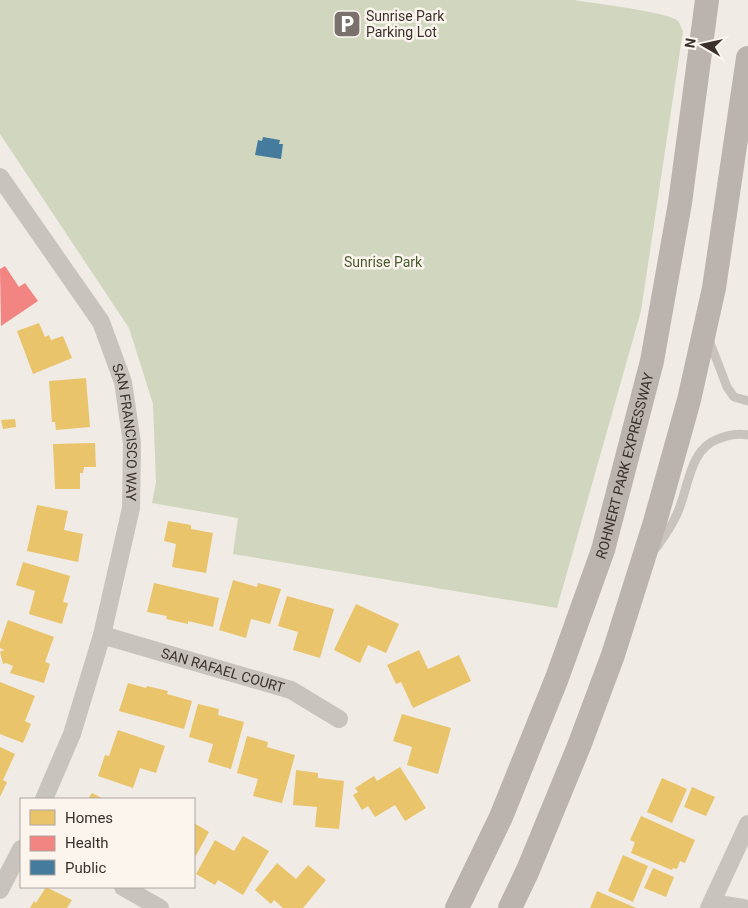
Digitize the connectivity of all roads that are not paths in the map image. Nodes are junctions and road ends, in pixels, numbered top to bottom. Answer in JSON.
{"nodes":[{"id":1,"x":707,"y":0,"type":"edge"},
{"id":2,"x":748,"y":58,"type":"edge"},
{"id":3,"x":0,"y":177,"type":"edge"},
{"id":4,"x":705,"y":332,"type":"junction"},
{"id":5,"x":748,"y":401,"type":"edge"},
{"id":6,"x":748,"y":435,"type":"edge"},
{"id":7,"x":640,"y":573,"type":"junction"},
{"id":8,"x":102,"y":635,"type":"junction"},
{"id":9,"x":340,"y":719,"type":"dead end"},
{"id":10,"x":44,"y":798,"type":"edge"},
{"id":11,"x":748,"y":824,"type":"edge"},
{"id":12,"x":20,"y":851,"type":"edge"},
{"id":13,"x":125,"y":888,"type":"edge"},
{"id":14,"x":0,"y":890,"type":"edge"},
{"id":15,"x":710,"y":906,"type":"edge"},
{"id":16,"x":160,"y":908,"type":"edge"},
{"id":17,"x":457,"y":908,"type":"edge"},
{"id":18,"x":510,"y":908,"type":"edge"},
{"id":19,"x":742,"y":908,"type":"edge"}],
"edges":[{"from":1,"to":17,"type":"main road","name":"ROHNERT PARK EXPRESSWAY"},
{"from":2,"to":4,"type":"main road"},
{"from":3,"to":8,"type":"street","name":"SAN FRANCISCO WAY"},
{"from":4,"to":5,"type":"lane"},
{"from":4,"to":7,"type":"main road"},
{"from":6,"to":7,"type":"lane"},
{"from":7,"to":18,"type":"main road"},
{"from":8,"to":9,"type":"street","name":"SAN RAFAEL COURT"},
{"from":8,"to":10,"type":"street","name":"SAN FRANCISCO WAY"},
{"from":11,"to":15,"type":"street"},
{"from":12,"to":14,"type":"street"},
{"from":13,"to":16,"type":"street"},
{"from":15,"to":19,"type":"street"}]}
